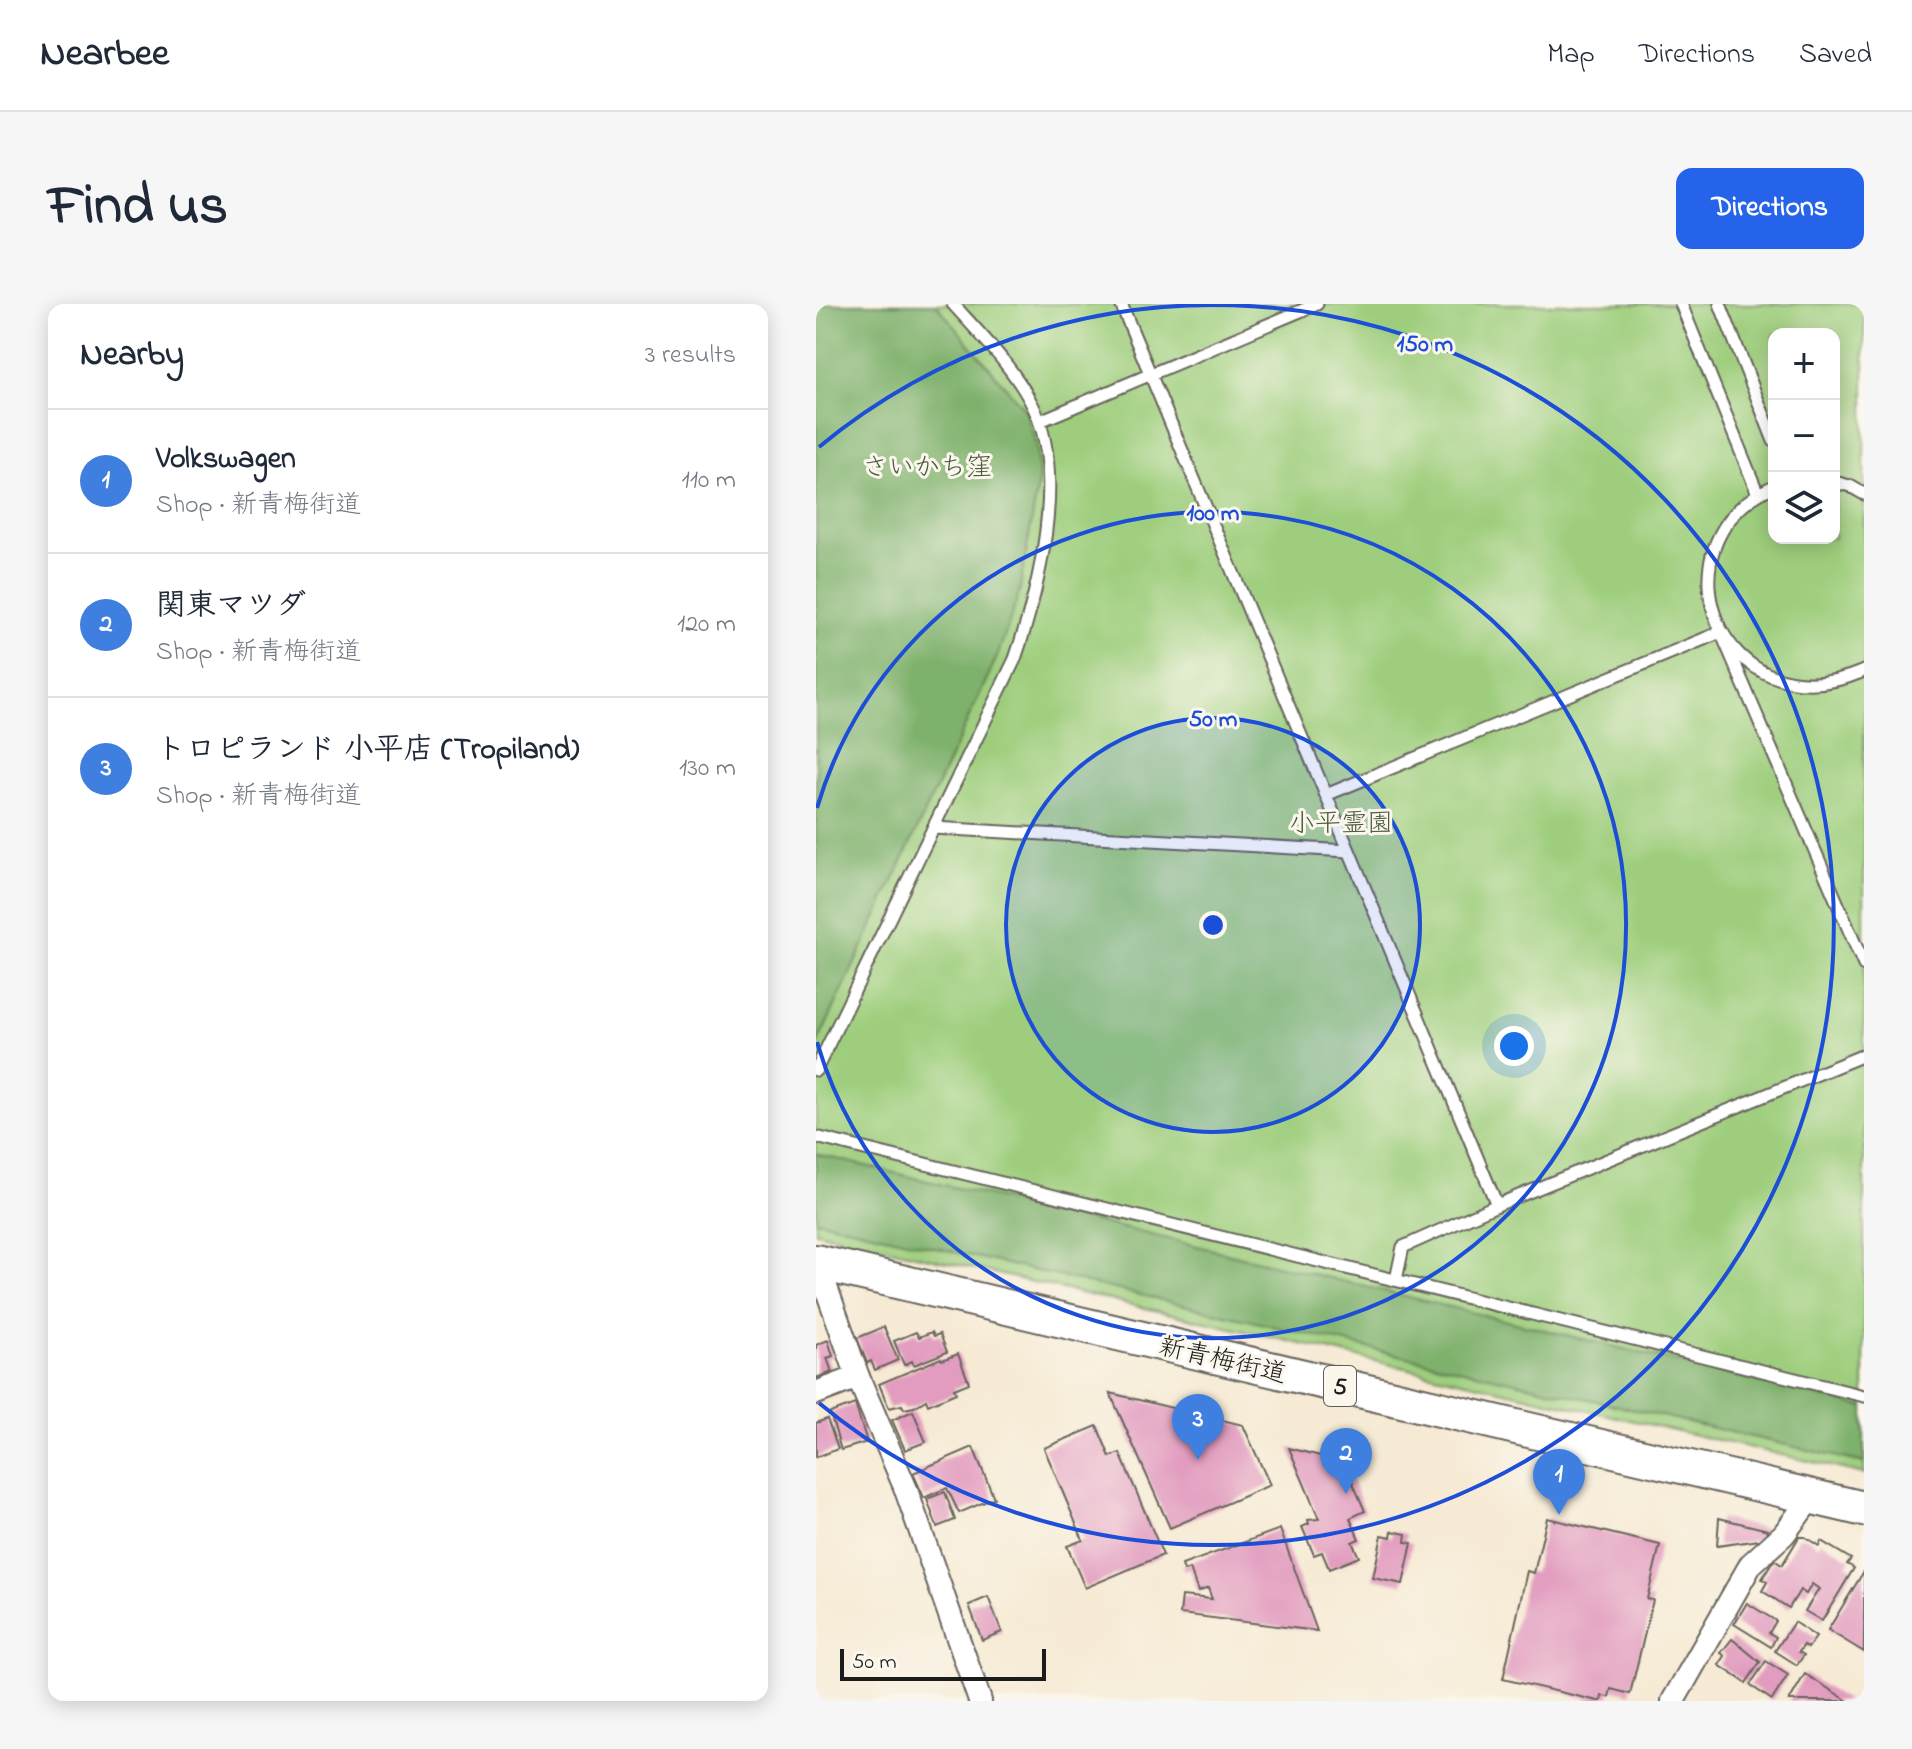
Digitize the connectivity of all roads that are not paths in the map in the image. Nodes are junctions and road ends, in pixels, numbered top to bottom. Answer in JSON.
{"nodes":[{"id":1,"x":953,"y":304,"type":"edge"},
{"id":2,"x":1121,"y":304,"type":"edge"},
{"id":3,"x":1317,"y":304,"type":"edge"},
{"id":4,"x":1681,"y":304,"type":"edge"},
{"id":5,"x":1720,"y":304,"type":"edge"},
{"id":6,"x":1150,"y":376,"type":"junction"},
{"id":7,"x":1040,"y":421,"type":"junction"},
{"id":8,"x":1768,"y":426,"type":"edge"},
{"id":9,"x":1840,"y":484,"type":"edge"},
{"id":10,"x":1768,"y":489,"type":"edge"},
{"id":11,"x":1758,"y":494,"type":"junction"},
{"id":12,"x":1864,"y":494,"type":"edge"},
{"id":13,"x":1721,"y":632,"type":"junction"},
{"id":14,"x":1864,"y":671,"type":"edge"},
{"id":15,"x":1326,"y":795,"type":"junction"},
{"id":16,"x":933,"y":828,"type":"junction"},
{"id":17,"x":1349,"y":851,"type":"junction"},
{"id":18,"x":1864,"y":965,"type":"edge"},
{"id":19,"x":1864,"y":1055,"type":"edge"},
{"id":20,"x":816,"y":1070,"type":"edge"},
{"id":21,"x":816,"y":1137,"type":"edge"},
{"id":22,"x":1497,"y":1205,"type":"junction"},
{"id":23,"x":817,"y":1262,"type":"edge"},
{"id":24,"x":1396,"y":1280,"type":"junction"},
{"id":25,"x":858,"y":1377,"type":"junction"},
{"id":26,"x":816,"y":1393,"type":"edge"},
{"id":27,"x":1864,"y":1396,"type":"edge"},
{"id":28,"x":1812,"y":1496,"type":"junction"},
{"id":29,"x":1864,"y":1509,"type":"edge"},
{"id":30,"x":980,"y":1701,"type":"edge"},
{"id":31,"x":1673,"y":1701,"type":"edge"}],
"edges":[{"from":1,"to":7,"type":"lane"},
{"from":2,"to":6,"type":"lane"},
{"from":3,"to":6,"type":"lane"},
{"from":4,"to":11,"type":"lane"},
{"from":5,"to":8,"type":"lane"},
{"from":6,"to":7,"type":"lane"},
{"from":6,"to":15,"type":"lane"},
{"from":7,"to":16,"type":"lane"},
{"from":9,"to":12,"type":"lane"},
{"from":10,"to":11,"type":"lane"},
{"from":11,"to":13,"type":"lane"},
{"from":13,"to":14,"type":"lane"},
{"from":13,"to":15,"type":"lane"},
{"from":13,"to":18,"type":"lane"},
{"from":15,"to":17,"type":"lane"},
{"from":16,"to":17,"type":"lane"},
{"from":16,"to":20,"type":"lane"},
{"from":17,"to":22,"type":"lane"},
{"from":19,"to":22,"type":"lane"},
{"from":21,"to":24,"type":"lane"},
{"from":22,"to":24,"type":"lane"},
{"from":23,"to":25,"type":"street"},
{"from":23,"to":28,"type":"main road","name":"新青梅街道","number":"5"},
{"from":24,"to":27,"type":"lane"},
{"from":25,"to":26,"type":"street"},
{"from":25,"to":30,"type":"street"},
{"from":28,"to":29,"type":"main road","name":"新青梅街道","number":"5"},
{"from":28,"to":31,"type":"street"}]}
